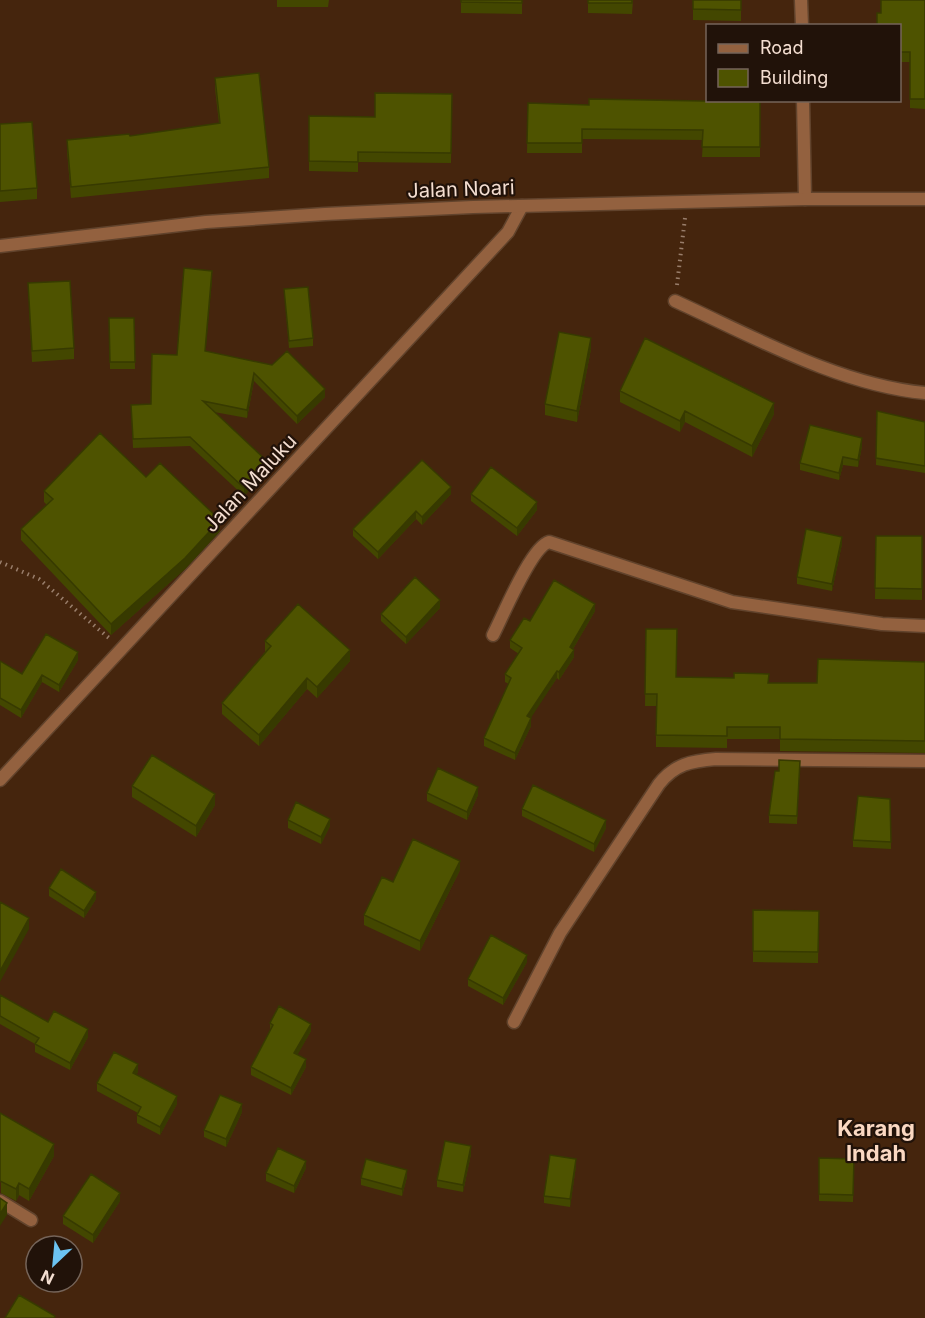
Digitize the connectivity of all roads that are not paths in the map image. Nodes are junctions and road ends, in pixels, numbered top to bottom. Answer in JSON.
{"nodes":[{"id":1,"x":801,"y":0,"type":"edge"},
{"id":2,"x":802,"y":24,"type":"edge"},
{"id":3,"x":803,"y":102,"type":"edge"},
{"id":4,"x":805,"y":199,"type":"junction"},
{"id":5,"x":925,"y":199,"type":"edge"},
{"id":6,"x":522,"y":206,"type":"junction"},
{"id":7,"x":0,"y":246,"type":"edge"},
{"id":8,"x":675,"y":301,"type":"road end"},
{"id":9,"x":925,"y":393,"type":"edge"},
{"id":10,"x":925,"y":626,"type":"edge"},
{"id":11,"x":493,"y":635,"type":"dead end"},
{"id":12,"x":925,"y":761,"type":"edge"},
{"id":13,"x":0,"y":780,"type":"edge"},
{"id":14,"x":514,"y":1022,"type":"dead end"},
{"id":15,"x":0,"y":1201,"type":"edge"},
{"id":16,"x":31,"y":1220,"type":"dead end"}],
"edges":[{"from":1,"to":2,"type":"street"},
{"from":3,"to":4,"type":"street"},
{"from":4,"to":5,"type":"street","name":"Jalan Noari"},
{"from":4,"to":6,"type":"street","name":"Jalan Noari"},
{"from":6,"to":7,"type":"street","name":"Jalan Noari"},
{"from":6,"to":13,"type":"street","name":"Jalan Maluku"},
{"from":8,"to":9,"type":"street"},
{"from":10,"to":11,"type":"street"},
{"from":12,"to":14,"type":"street"},
{"from":15,"to":16,"type":"street"}]}
